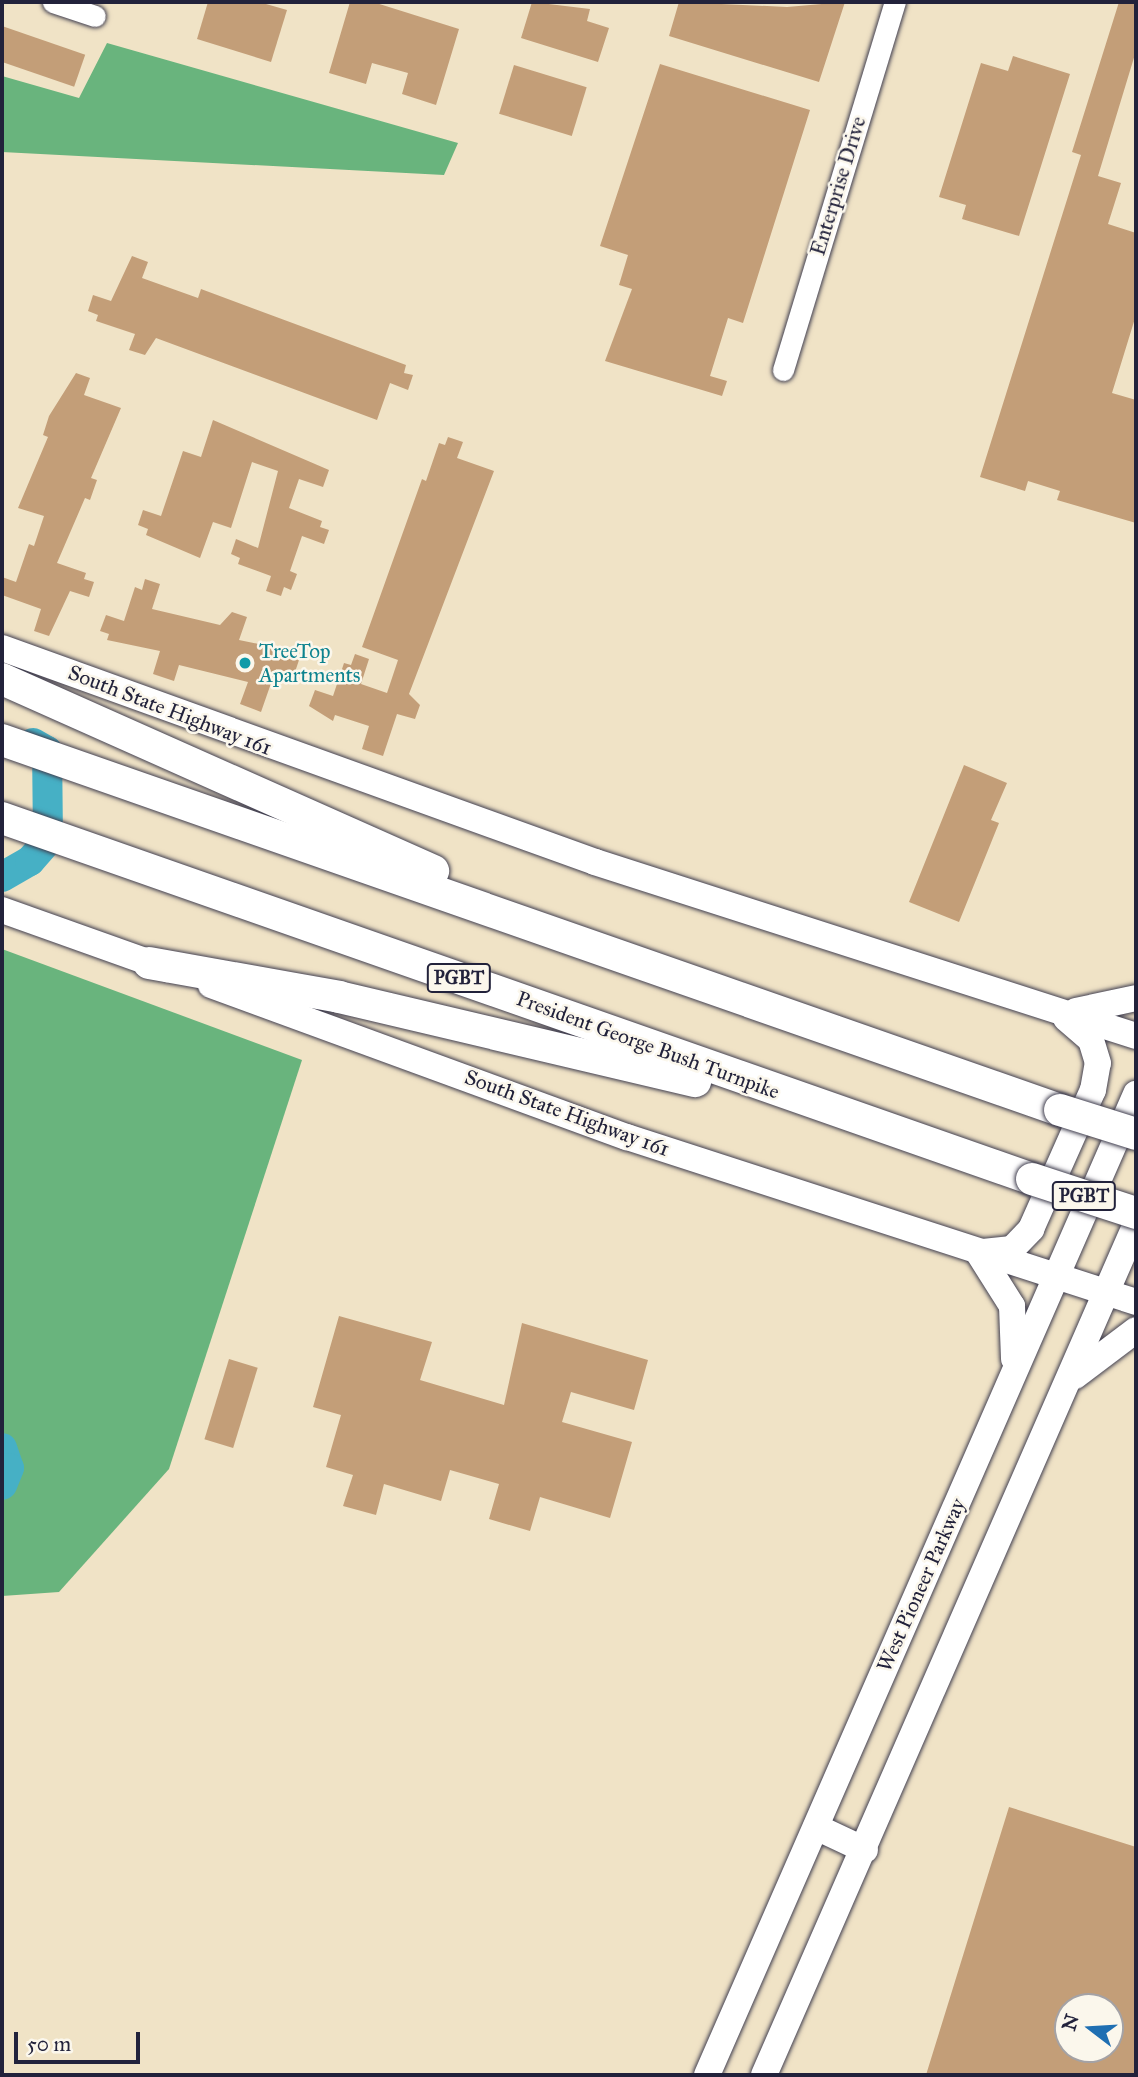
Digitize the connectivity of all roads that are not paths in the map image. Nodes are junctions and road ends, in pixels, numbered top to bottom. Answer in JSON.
{"nodes":[{"id":1,"x":53,"y":2,"type":"edge"},
{"id":2,"x":895,"y":2,"type":"edge"},
{"id":3,"x":95,"y":16,"type":"dead end"},
{"id":4,"x":782,"y":370,"type":"dead end"},
{"id":5,"x":2,"y":648,"type":"edge"},
{"id":6,"x":2,"y":679,"type":"edge"},
{"id":7,"x":2,"y":740,"type":"edge"},
{"id":8,"x":2,"y":818,"type":"edge"},
{"id":9,"x":2,"y":910,"type":"edge"},
{"id":10,"x":594,"y":943,"type":"junction"},
{"id":11,"x":149,"y":963,"type":"junction"},
{"id":12,"x":1136,"y":998,"type":"edge"},
{"id":13,"x":1060,"y":1012,"type":"junction"},
{"id":14,"x":1136,"y":1036,"type":"edge"},
{"id":15,"x":1136,"y":1094,"type":"edge"},
{"id":16,"x":810,"y":1103,"type":"junction"},
{"id":17,"x":1136,"y":1134,"type":"edge"},
{"id":18,"x":1136,"y":1213,"type":"edge"},
{"id":19,"x":1136,"y":1224,"type":"edge"},
{"id":20,"x":978,"y":1252,"type":"junction"},
{"id":21,"x":1055,"y":1275,"type":"junction"},
{"id":22,"x":1106,"y":1293,"type":"junction"},
{"id":23,"x":1136,"y":1302,"type":"edge"},
{"id":24,"x":1136,"y":1330,"type":"edge"},
{"id":25,"x":1013,"y":1375,"type":"junction"},
{"id":26,"x":1065,"y":1389,"type":"junction"},
{"id":27,"x":816,"y":1827,"type":"junction"},
{"id":28,"x":865,"y":1850,"type":"junction"},
{"id":29,"x":706,"y":2075,"type":"edge"},
{"id":30,"x":764,"y":2075,"type":"edge"}],
"edges":[{"from":1,"to":3,"type":"street"},
{"from":2,"to":4,"type":"street","name":"Enterprise Drive"},
{"from":5,"to":13,"type":"main road","name":"South State Highway 161"},
{"from":6,"to":10,"type":"highway"},
{"from":7,"to":10,"type":"highway"},
{"from":8,"to":16,"type":"highway","name":"President George Bush Turnpike","number":"PGBT"},
{"from":9,"to":11,"type":"main road","name":"South State Highway 161"},
{"from":10,"to":17,"type":"highway","bridge":true},
{"from":11,"to":16,"type":"highway"},
{"from":11,"to":20,"type":"main road","name":"South State Highway 161"},
{"from":12,"to":13,"type":"main road"},
{"from":13,"to":14,"type":"main road","name":"South State Highway 161"},
{"from":13,"to":20,"type":"main road"},
{"from":15,"to":21,"type":"main road","name":"West Pioneer Parkway"},
{"from":16,"to":18,"type":"highway","name":"President George Bush Turnpike","number":"PGBT","bridge":true},
{"from":19,"to":22,"type":"main road"},
{"from":20,"to":21,"type":"main road","name":"South State Highway 161"},
{"from":20,"to":25,"type":"main road"},
{"from":21,"to":22,"type":"main road","name":"South State Highway 161"},
{"from":21,"to":25,"type":"main road","name":"West Pioneer Parkway"},
{"from":22,"to":23,"type":"main road","name":"South State Highway 161"},
{"from":22,"to":26,"type":"main road"},
{"from":24,"to":26,"type":"main road"},
{"from":25,"to":27,"type":"main road","name":"West Pioneer Parkway"},
{"from":26,"to":28,"type":"main road"},
{"from":27,"to":28,"type":"main road"},
{"from":27,"to":29,"type":"main road","name":"West Pioneer Parkway"},
{"from":28,"to":30,"type":"main road"}]}
